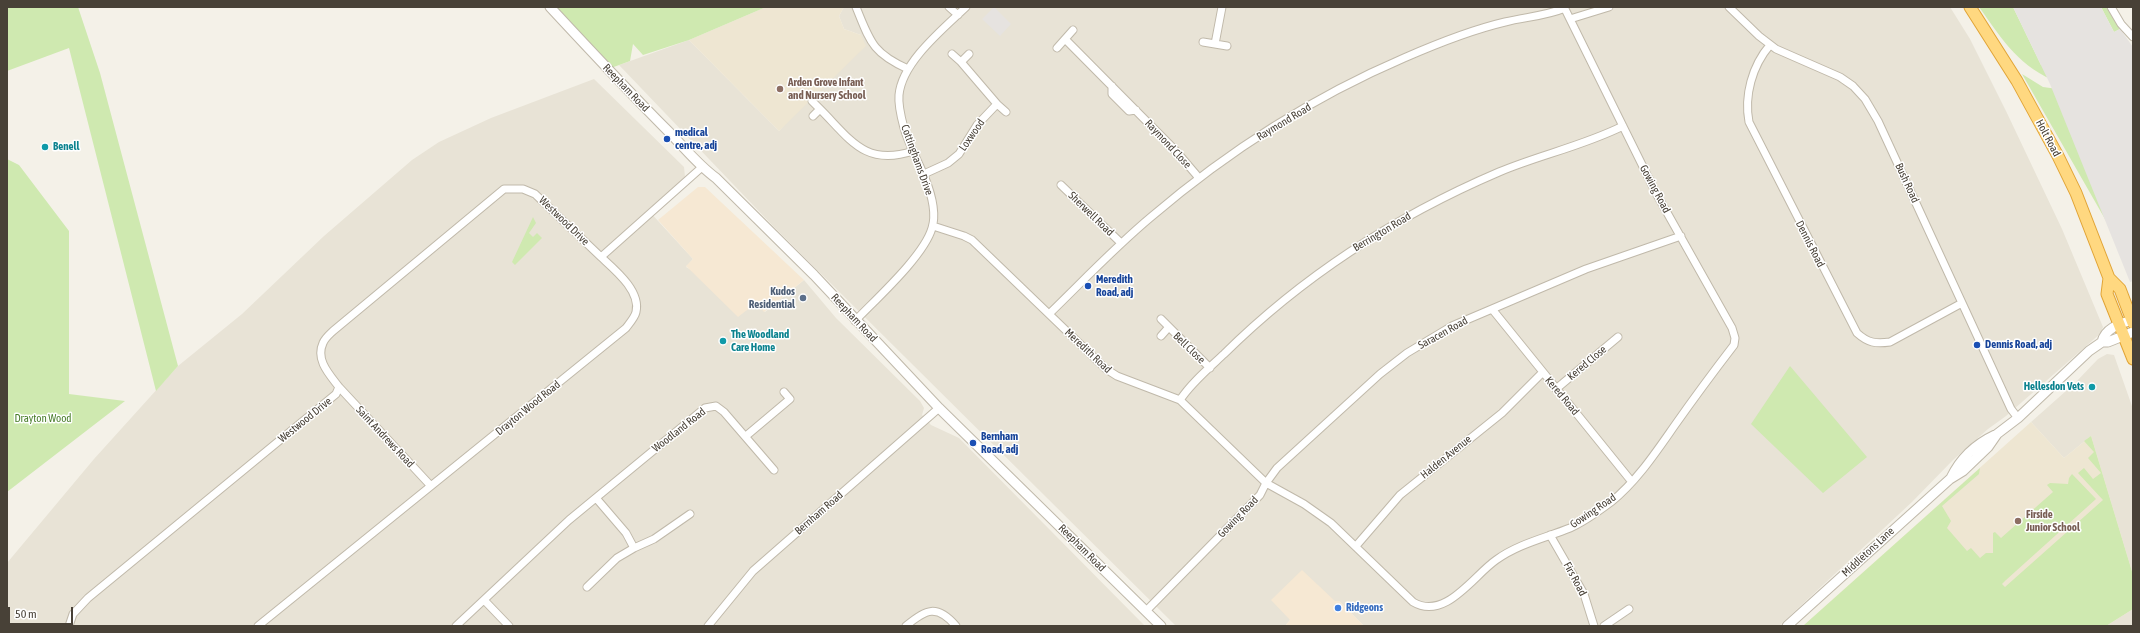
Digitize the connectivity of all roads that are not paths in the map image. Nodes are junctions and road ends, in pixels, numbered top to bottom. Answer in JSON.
{"nodes":[{"id":1,"x":550,"y":7,"type":"edge"},
{"id":2,"x":856,"y":7,"type":"edge"},
{"id":3,"x":949,"y":7,"type":"edge"},
{"id":4,"x":966,"y":7,"type":"edge"},
{"id":5,"x":1222,"y":7,"type":"edge"},
{"id":6,"x":1610,"y":7,"type":"edge"},
{"id":7,"x":1729,"y":7,"type":"edge"},
{"id":8,"x":1970,"y":7,"type":"edge"},
{"id":9,"x":2111,"y":7,"type":"edge"},
{"id":10,"x":1564,"y":8,"type":"edge"},
{"id":11,"x":958,"y":15,"type":"junction"},
{"id":12,"x":1570,"y":19,"type":"junction"},
{"id":13,"x":1073,"y":30,"type":"dead end"},
{"id":14,"x":2133,"y":37,"type":"edge"},
{"id":15,"x":1065,"y":39,"type":"junction"},
{"id":16,"x":1202,"y":42,"type":"dead end"},
{"id":17,"x":1215,"y":44,"type":"junction"},
{"id":18,"x":1770,"y":45,"type":"junction"},
{"id":19,"x":1227,"y":46,"type":"dead end"},
{"id":20,"x":1057,"y":48,"type":"dead end"},
{"id":21,"x":952,"y":54,"type":"dead end"},
{"id":22,"x":969,"y":54,"type":"dead end"},
{"id":23,"x":961,"y":62,"type":"junction"},
{"id":24,"x":908,"y":69,"type":"junction"},
{"id":25,"x":812,"y":101,"type":"dead end"},
{"id":26,"x":997,"y":104,"type":"junction"},
{"id":27,"x":820,"y":109,"type":"junction"},
{"id":28,"x":1006,"y":112,"type":"dead end"},
{"id":29,"x":813,"y":116,"type":"dead end"},
{"id":30,"x":1623,"y":126,"type":"junction"},
{"id":31,"x":913,"y":151,"type":"junction"},
{"id":32,"x":701,"y":168,"type":"junction"},
{"id":33,"x":924,"y":174,"type":"junction"},
{"id":34,"x":1200,"y":178,"type":"junction"},
{"id":35,"x":1061,"y":185,"type":"dead end"},
{"id":36,"x":933,"y":226,"type":"junction"},
{"id":37,"x":1681,"y":236,"type":"junction"},
{"id":38,"x":1121,"y":243,"type":"junction"},
{"id":39,"x":601,"y":257,"type":"junction"},
{"id":40,"x":2109,"y":278,"type":"junction"},
{"id":41,"x":1962,"y":303,"type":"junction"},
{"id":42,"x":1492,"y":309,"type":"junction"},
{"id":43,"x":1049,"y":314,"type":"junction"},
{"id":44,"x":1161,"y":319,"type":"dead end"},
{"id":45,"x":855,"y":320,"type":"junction"},
{"id":46,"x":2133,"y":321,"type":"edge"},
{"id":47,"x":2118,"y":325,"type":"junction"},
{"id":48,"x":1169,"y":328,"type":"junction"},
{"id":49,"x":2128,"y":334,"type":"edge"},
{"id":50,"x":1161,"y":336,"type":"dead end"},
{"id":51,"x":1618,"y":338,"type":"dead end"},
{"id":52,"x":2102,"y":342,"type":"junction"},
{"id":53,"x":2133,"y":359,"type":"edge"},
{"id":54,"x":1210,"y":368,"type":"junction"},
{"id":55,"x":1542,"y":373,"type":"junction"},
{"id":56,"x":340,"y":387,"type":"junction"},
{"id":57,"x":1556,"y":389,"type":"junction"},
{"id":58,"x":784,"y":392,"type":"dead end"},
{"id":59,"x":1180,"y":400,"type":"junction"},
{"id":60,"x":939,"y":408,"type":"junction"},
{"id":61,"x":2018,"y":418,"type":"junction"},
{"id":62,"x":746,"y":436,"type":"junction"},
{"id":63,"x":774,"y":470,"type":"dead end"},
{"id":64,"x":1632,"y":482,"type":"junction"},
{"id":65,"x":1266,"y":483,"type":"junction"},
{"id":66,"x":431,"y":486,"type":"junction"},
{"id":67,"x":596,"y":498,"type":"junction"},
{"id":68,"x":690,"y":514,"type":"dead end"},
{"id":69,"x":1550,"y":535,"type":"junction"},
{"id":70,"x":1356,"y":546,"type":"junction"},
{"id":71,"x":634,"y":548,"type":"junction"},
{"id":72,"x":587,"y":587,"type":"dead end"},
{"id":73,"x":484,"y":600,"type":"junction"},
{"id":74,"x":1629,"y":609,"type":"dead end"},
{"id":75,"x":1146,"y":611,"type":"junction"},
{"id":76,"x":69,"y":626,"type":"edge"},
{"id":77,"x":258,"y":626,"type":"edge"},
{"id":78,"x":456,"y":626,"type":"edge"},
{"id":79,"x":509,"y":626,"type":"edge"},
{"id":80,"x":708,"y":626,"type":"edge"},
{"id":81,"x":906,"y":626,"type":"edge"},
{"id":82,"x":956,"y":626,"type":"edge"},
{"id":83,"x":1161,"y":626,"type":"edge"},
{"id":84,"x":1594,"y":626,"type":"edge"},
{"id":85,"x":1604,"y":626,"type":"edge"},
{"id":86,"x":1787,"y":626,"type":"edge"}],
"edges":[{"from":1,"to":32,"type":"street","name":"Reepham Road"},
{"from":2,"to":24,"type":"street"},
{"from":3,"to":11,"type":"street"},
{"from":4,"to":11,"type":"street","name":"Cottinghams Drive"},
{"from":5,"to":17,"type":"street"},
{"from":6,"to":12,"type":"street"},
{"from":7,"to":18,"type":"street","name":"Bush Road"},
{"from":8,"to":40,"type":"highway","name":"Holt Road"},
{"from":9,"to":14,"type":"street"},
{"from":10,"to":12,"type":"street","name":"Gowing Road"},
{"from":10,"to":34,"type":"street","name":"Raymond Road"},
{"from":11,"to":24,"type":"street","name":"Cottinghams Drive"},
{"from":12,"to":30,"type":"street","name":"Gowing Road"},
{"from":13,"to":15,"type":"street"},
{"from":15,"to":20,"type":"street"},
{"from":15,"to":34,"type":"street","name":"Raymond Close"},
{"from":16,"to":17,"type":"street"},
{"from":17,"to":19,"type":"street"},
{"from":18,"to":41,"type":"street","name":"Bush Road"},
{"from":18,"to":41,"type":"street","name":"Dennis Road"},
{"from":21,"to":23,"type":"street"},
{"from":22,"to":23,"type":"street"},
{"from":23,"to":26,"type":"street"},
{"from":24,"to":31,"type":"street","name":"Cottinghams Drive"},
{"from":25,"to":27,"type":"street"},
{"from":26,"to":28,"type":"street"},
{"from":26,"to":33,"type":"street","name":"Loxwood"},
{"from":27,"to":29,"type":"street"},
{"from":27,"to":31,"type":"street"},
{"from":30,"to":37,"type":"street","name":"Gowing Road"},
{"from":30,"to":54,"type":"street","name":"Berrington Road"},
{"from":31,"to":33,"type":"street","name":"Cottinghams Drive"},
{"from":32,"to":39,"type":"street"},
{"from":32,"to":45,"type":"street","name":"Reepham Road"},
{"from":33,"to":36,"type":"street","name":"Cottinghams Drive"},
{"from":34,"to":38,"type":"street","name":"Raymond Road"},
{"from":35,"to":38,"type":"street","name":"Sherwell Road"},
{"from":36,"to":43,"type":"street","name":"Meredith Road"},
{"from":36,"to":45,"type":"street","name":"Cottinghams Drive"},
{"from":37,"to":42,"type":"street","name":"Saracen Road"},
{"from":37,"to":64,"type":"street","name":"Gowing Road"},
{"from":38,"to":43,"type":"street","name":"Raymond Road"},
{"from":39,"to":56,"type":"street","name":"Westwood Drive"},
{"from":39,"to":66,"type":"street","name":"Drayton Wood Road"},
{"from":40,"to":46,"type":"highway","name":"Holt Road"},
{"from":40,"to":47,"type":"highway","name":"Holt Road"},
{"from":41,"to":61,"type":"street","name":"Bush Road"},
{"from":42,"to":55,"type":"street","name":"Kered Road"},
{"from":42,"to":65,"type":"street","name":"Saracen Road"},
{"from":43,"to":59,"type":"street","name":"Meredith Road"},
{"from":44,"to":48,"type":"street","name":"Bell Close"},
{"from":45,"to":60,"type":"street","name":"Reepham Road"},
{"from":46,"to":47,"type":"street"},
{"from":47,"to":49,"type":"highway","name":"Holt Road"},
{"from":47,"to":52,"type":"street","name":"Middletons Lane"},
{"from":48,"to":50,"type":"street","name":"Bell Close"},
{"from":48,"to":54,"type":"street","name":"Bell Close"},
{"from":49,"to":52,"type":"street","name":"Middletons Lane"},
{"from":49,"to":53,"type":"highway","name":"Holt Road"},
{"from":51,"to":57,"type":"street","name":"Kered Close"},
{"from":52,"to":61,"type":"street","name":"Middletons Lane"},
{"from":54,"to":59,"type":"street","name":"Berrington Road"},
{"from":55,"to":57,"type":"street","name":"Kered Road"},
{"from":55,"to":70,"type":"street","name":"Halden Avenue"},
{"from":56,"to":66,"type":"street","name":"Saint Andrews Road"},
{"from":56,"to":76,"type":"street","name":"Westwood Drive"},
{"from":57,"to":64,"type":"street","name":"Kered Road"},
{"from":58,"to":62,"type":"street"},
{"from":59,"to":65,"type":"street","name":"Meredith Road"},
{"from":60,"to":75,"type":"street","name":"Reepham Road"},
{"from":60,"to":80,"type":"street","name":"Bernham Road"},
{"from":61,"to":86,"type":"street","name":"Middletons Lane"},
{"from":62,"to":63,"type":"street","name":"Woodland Road"},
{"from":62,"to":67,"type":"street","name":"Woodland Road"},
{"from":64,"to":69,"type":"street","name":"Gowing Road"},
{"from":65,"to":70,"type":"street","name":"Gowing Road"},
{"from":65,"to":75,"type":"street","name":"Gowing Road"},
{"from":66,"to":77,"type":"street","name":"Drayton Wood Road"},
{"from":67,"to":71,"type":"street"},
{"from":67,"to":73,"type":"street","name":"Woodland Road"},
{"from":68,"to":71,"type":"street"},
{"from":69,"to":70,"type":"street","name":"Gowing Road"},
{"from":69,"to":84,"type":"street","name":"Firs Road"},
{"from":71,"to":72,"type":"street"},
{"from":73,"to":78,"type":"street","name":"Woodland Road"},
{"from":73,"to":79,"type":"street"},
{"from":74,"to":85,"type":"street"},
{"from":75,"to":83,"type":"street","name":"Reepham Road"},
{"from":81,"to":82,"type":"street"}]}
